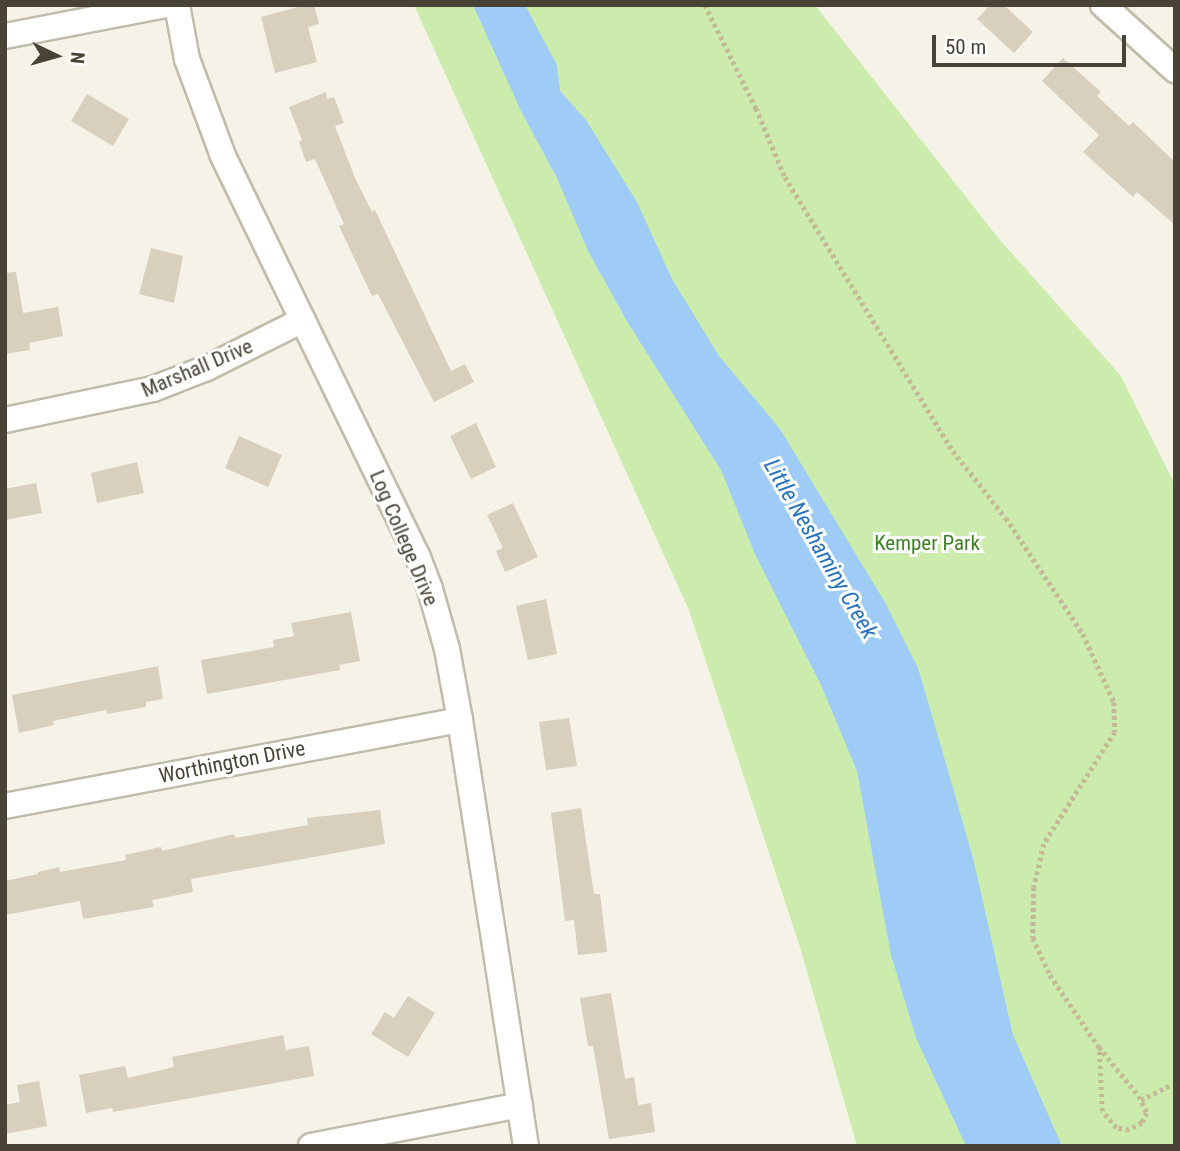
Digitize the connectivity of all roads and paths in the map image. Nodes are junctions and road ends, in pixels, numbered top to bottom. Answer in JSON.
{"nodes":[{"id":1,"x":166,"y":5,"type":"edge"},
{"id":2,"x":177,"y":5,"type":"edge"},
{"id":3,"x":705,"y":5,"type":"edge"},
{"id":4,"x":1102,"y":5,"type":"edge"},
{"id":5,"x":5,"y":36,"type":"edge"},
{"id":6,"x":1175,"y":70,"type":"edge"},
{"id":7,"x":303,"y":320,"type":"junction"},
{"id":8,"x":5,"y":420,"type":"edge"},
{"id":9,"x":460,"y":720,"type":"junction"},
{"id":10,"x":5,"y":806,"type":"edge"},
{"id":11,"x":1099,"y":1047,"type":"junction"},
{"id":12,"x":1172,"y":1084,"type":"dead end"},
{"id":13,"x":1141,"y":1100,"type":"junction"},
{"id":14,"x":520,"y":1105,"type":"junction"},
{"id":15,"x":311,"y":1146,"type":"edge"},
{"id":16,"x":526,"y":1146,"type":"edge"}],
"edges":[{"from":1,"to":5,"type":"street"},
{"from":2,"to":7,"type":"street","name":"Log College Drive"},
{"from":3,"to":11,"type":"path"},
{"from":4,"to":6,"type":"street"},
{"from":7,"to":8,"type":"street","name":"Marshall Drive"},
{"from":7,"to":9,"type":"street","name":"Log College Drive"},
{"from":9,"to":10,"type":"street","name":"Worthington Drive"},
{"from":9,"to":14,"type":"street","name":"Log College Drive"},
{"from":11,"to":13,"type":"path"},
{"from":11,"to":13,"type":"path"},
{"from":12,"to":13,"type":"path"},
{"from":14,"to":15,"type":"street"},
{"from":14,"to":16,"type":"street","name":"Log College Drive"}]}
